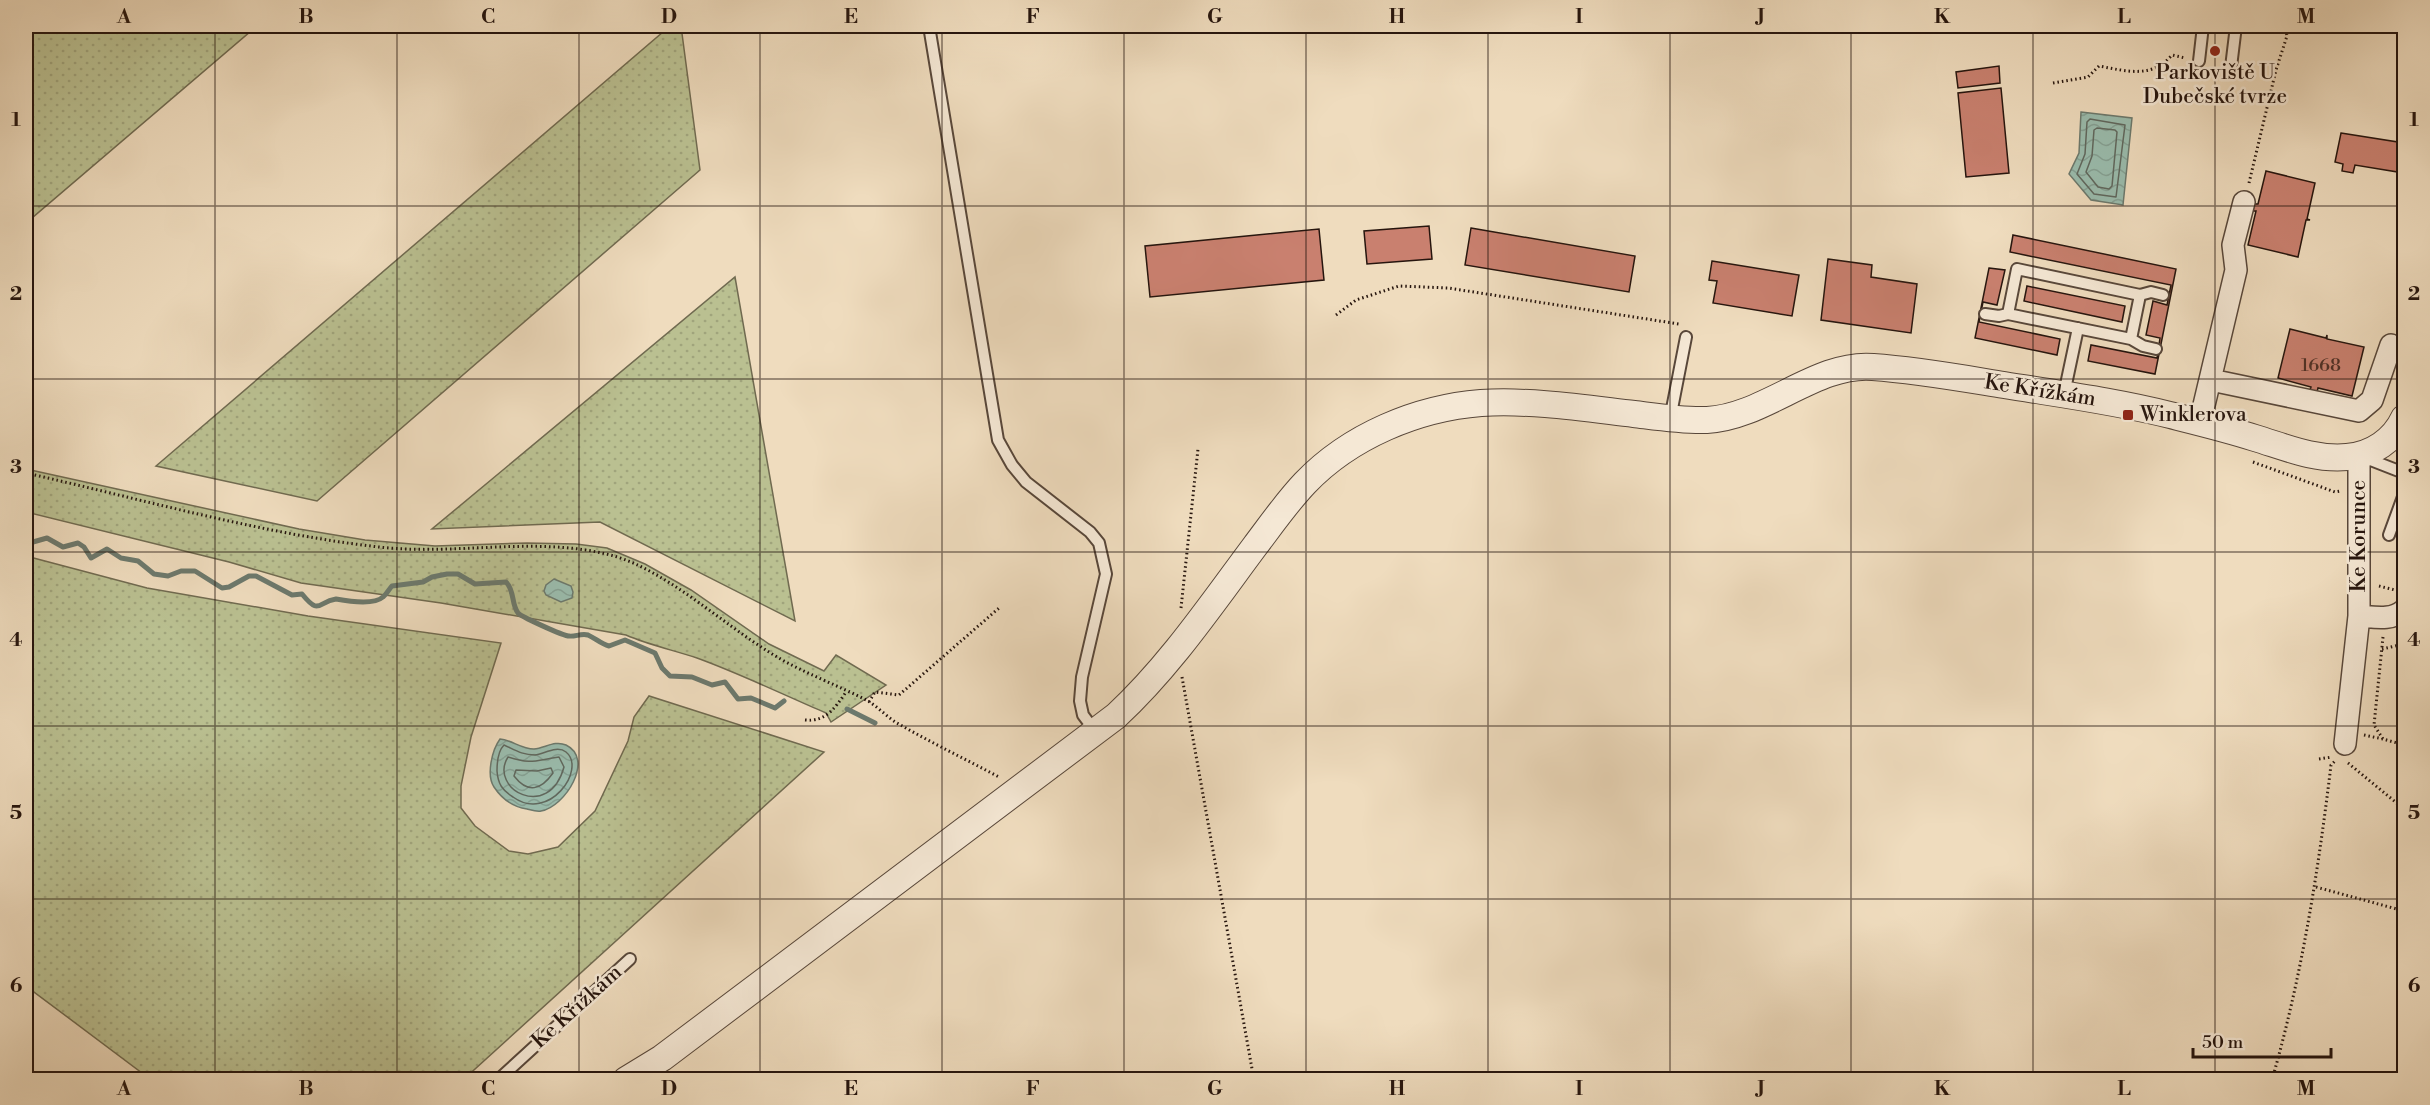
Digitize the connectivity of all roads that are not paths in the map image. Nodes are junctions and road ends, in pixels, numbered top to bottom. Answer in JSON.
{"nodes":[{"id":1,"x":929,"y":26,"type":"edge"},
{"id":2,"x":2203,"y":26,"type":"edge"},
{"id":3,"x":2236,"y":26,"type":"edge"},
{"id":4,"x":2199,"y":62,"type":"road end"},
{"id":5,"x":2231,"y":67,"type":"dead end"},
{"id":6,"x":2244,"y":202,"type":"road end"},
{"id":7,"x":2140,"y":295,"type":"junction"},
{"id":8,"x":2163,"y":295,"type":"dead end"},
{"id":9,"x":1985,"y":314,"type":"dead end"},
{"id":10,"x":2008,"y":314,"type":"junction"},
{"id":11,"x":2078,"y":328,"type":"junction"},
{"id":12,"x":1686,"y":331,"type":"road end"},
{"id":13,"x":2131,"y":339,"type":"junction"},
{"id":14,"x":2391,"y":345,"type":"dead end"},
{"id":15,"x":2156,"y":349,"type":"dead end"},
{"id":16,"x":2211,"y":380,"type":"junction"},
{"id":17,"x":2064,"y":394,"type":"junction"},
{"id":18,"x":1670,"y":418,"type":"junction"},
{"id":19,"x":2404,"y":418,"type":"edge"},
{"id":20,"x":2200,"y":422,"type":"junction"},
{"id":21,"x":2359,"y":456,"type":"junction"},
{"id":22,"x":2404,"y":473,"type":"edge"},
{"id":23,"x":2404,"y":494,"type":"edge"},
{"id":24,"x":2389,"y":535,"type":"dead end"},
{"id":25,"x":2395,"y":614,"type":"edge"},
{"id":26,"x":2359,"y":616,"type":"junction"},
{"id":27,"x":1095,"y":731,"type":"junction"},
{"id":28,"x":2345,"y":744,"type":"road end"},
{"id":29,"x":630,"y":959,"type":"dead end"},
{"id":30,"x":498,"y":1080,"type":"edge"},
{"id":31,"x":626,"y":1080,"type":"edge"}],
"edges":[{"from":1,"to":27,"type":"lane"},
{"from":2,"to":4,"type":"lane"},
{"from":3,"to":5,"type":"lane"},
{"from":6,"to":16,"type":"street"},
{"from":7,"to":8,"type":"lane"},
{"from":7,"to":10,"type":"lane"},
{"from":7,"to":13,"type":"lane"},
{"from":9,"to":10,"type":"lane"},
{"from":10,"to":11,"type":"lane"},
{"from":11,"to":13,"type":"lane"},
{"from":11,"to":17,"type":"lane"},
{"from":12,"to":18,"type":"lane"},
{"from":13,"to":15,"type":"lane"},
{"from":14,"to":16,"type":"street"},
{"from":16,"to":20,"type":"street"},
{"from":17,"to":18,"type":"street","name":"Ke Křížkám"},
{"from":17,"to":20,"type":"street","name":"Ke Křížkám"},
{"from":18,"to":27,"type":"street","name":"Ke Křížkám"},
{"from":19,"to":21,"type":"street","name":"Ke Křížkám"},
{"from":20,"to":21,"type":"street","name":"Ke Křížkám"},
{"from":21,"to":22,"type":"lane"},
{"from":21,"to":26,"type":"street","name":"Ke Korunce"},
{"from":23,"to":24,"type":"lane"},
{"from":25,"to":26,"type":"street","name":"Ke Korunce"},
{"from":26,"to":28,"type":"street","name":"Ke Korunce"},
{"from":27,"to":31,"type":"street","name":"Ke Křížkám"},
{"from":29,"to":30,"type":"lane","name":"Ke Křížkám"}]}
